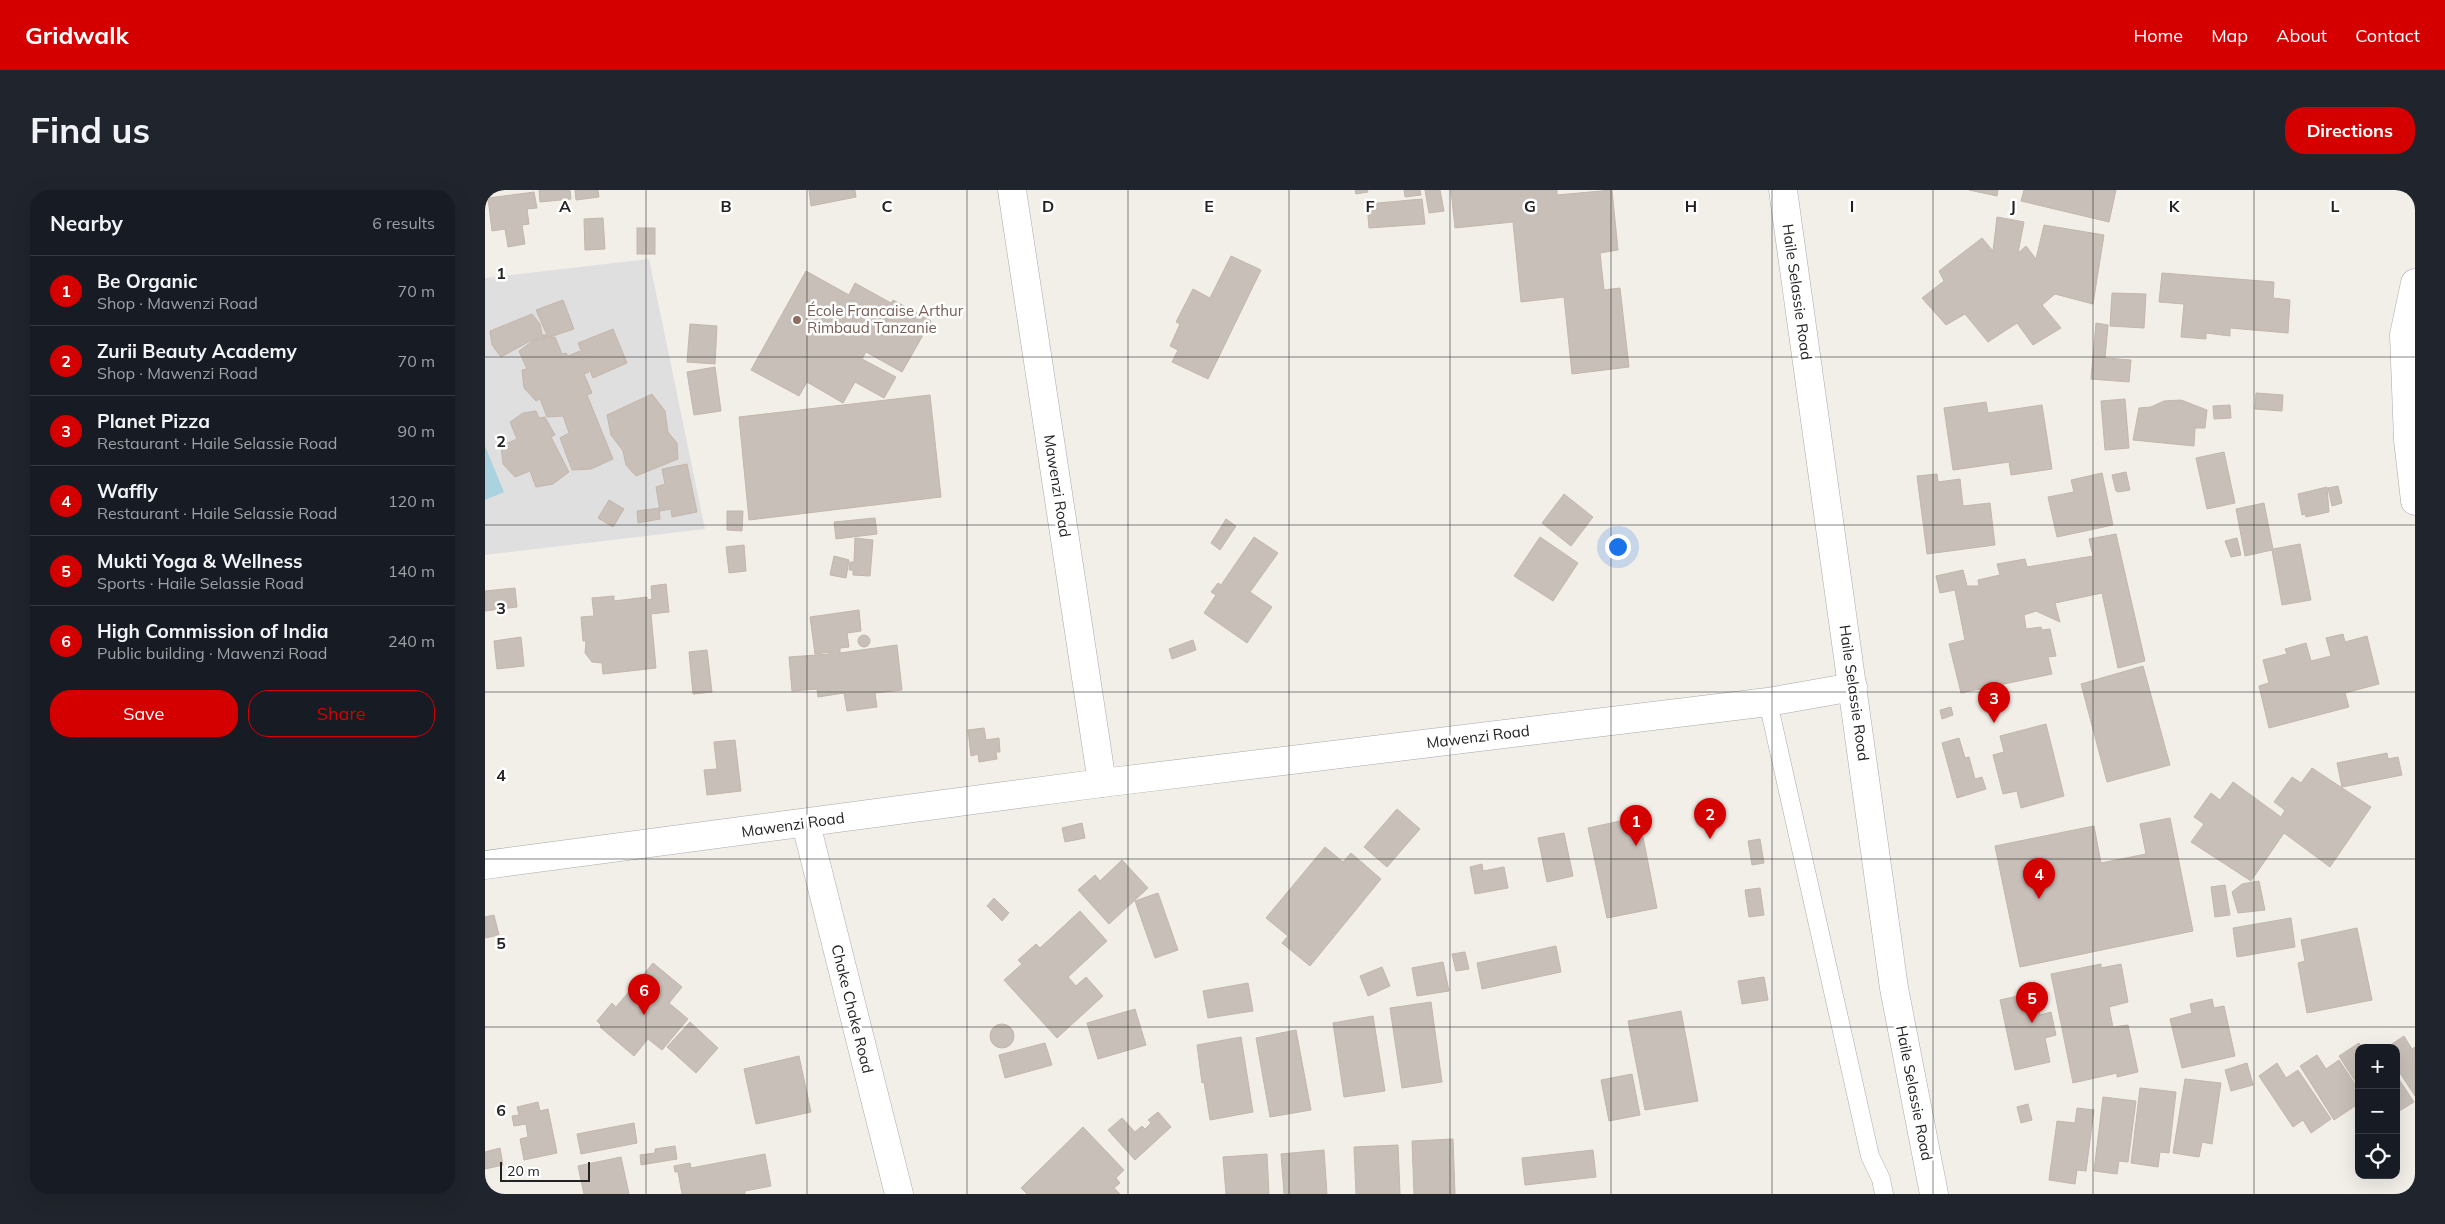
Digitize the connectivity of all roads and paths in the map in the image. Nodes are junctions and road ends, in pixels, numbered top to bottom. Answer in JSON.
{"nodes":[{"id":1,"x":1012,"y":190,"type":"edge"},
{"id":2,"x":1783,"y":190,"type":"edge"},
{"id":3,"x":2415,"y":283,"type":"edge"},
{"id":4,"x":2415,"y":501,"type":"edge"},
{"id":5,"x":1853,"y":687,"type":"junction"},
{"id":6,"x":1767,"y":702,"type":"junction"},
{"id":7,"x":1102,"y":783,"type":"junction"},
{"id":8,"x":806,"y":824,"type":"junction"},
{"id":9,"x":485,"y":865,"type":"edge"},
{"id":10,"x":899,"y":1194,"type":"edge"},
{"id":11,"x":1884,"y":1194,"type":"edge"},
{"id":12,"x":1934,"y":1194,"type":"edge"}],
"edges":[{"from":1,"to":7,"type":"street","name":"Mawenzi Road"},
{"from":2,"to":5,"type":"street","name":"Haile Selassie Road"},
{"from":3,"to":4,"type":"street"},
{"from":5,"to":6,"type":"street","name":"Mawenzi Road"},
{"from":5,"to":12,"type":"street","name":"Haile Selassie Road"},
{"from":6,"to":7,"type":"street","name":"Mawenzi Road"},
{"from":6,"to":11,"type":"lane"},
{"from":7,"to":8,"type":"street","name":"Mawenzi Road"},
{"from":8,"to":9,"type":"street","name":"Mawenzi Road"},
{"from":8,"to":10,"type":"street","name":"Chake Chake Road"}]}
